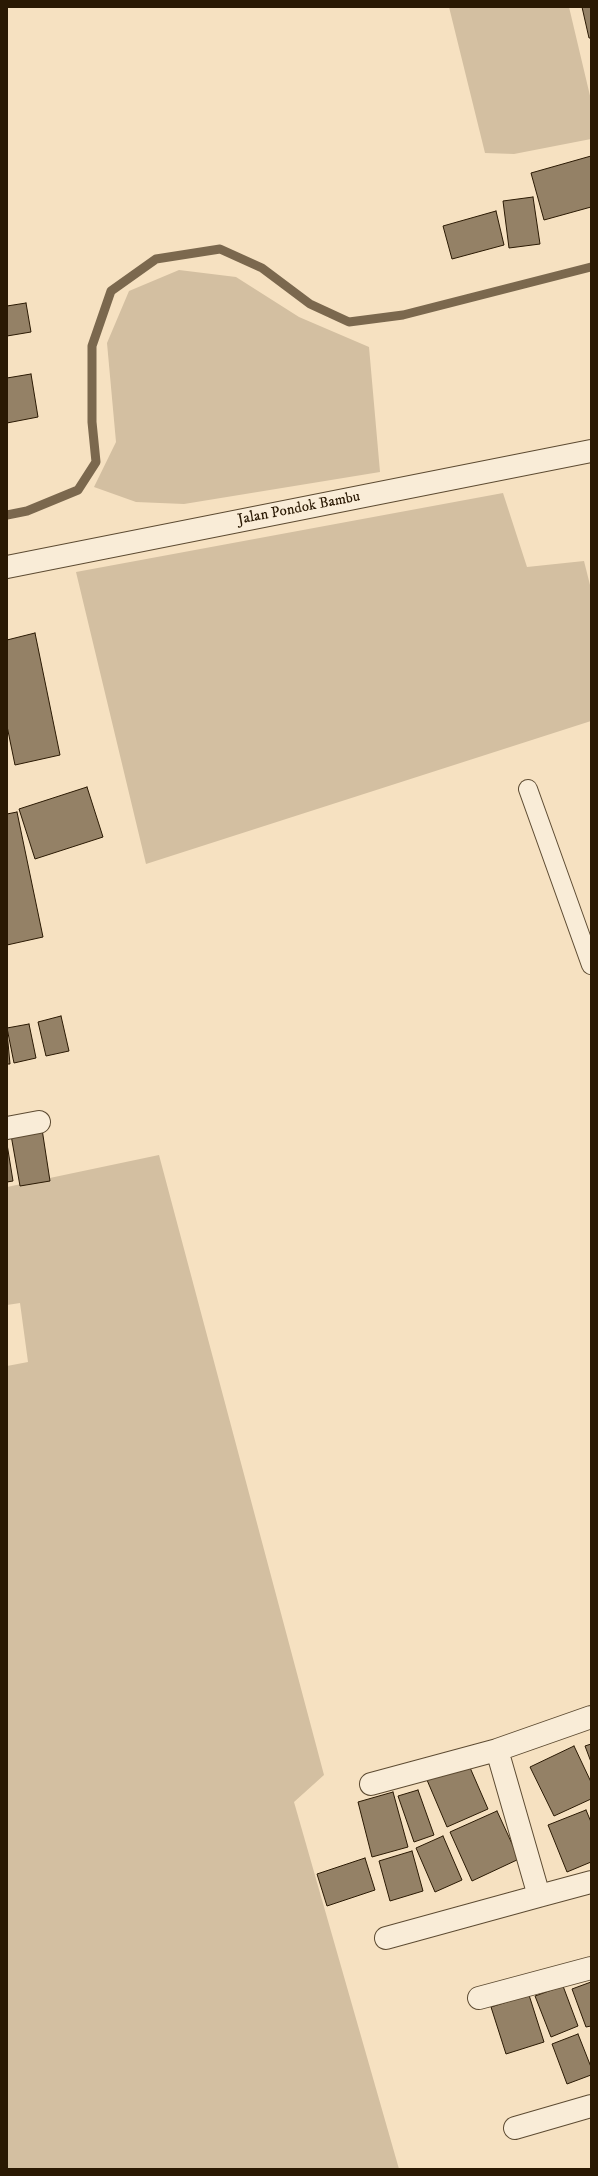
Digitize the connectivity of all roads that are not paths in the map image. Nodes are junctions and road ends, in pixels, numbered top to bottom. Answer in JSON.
{"nodes":[{"id":1,"x":591,"y":451,"type":"edge"},
{"id":2,"x":7,"y":567,"type":"edge"},
{"id":3,"x":528,"y":789,"type":"dead end"},
{"id":4,"x":591,"y":965,"type":"edge"},
{"id":5,"x":39,"y":1122,"type":"dead end"},
{"id":6,"x":7,"y":1128,"type":"edge"},
{"id":7,"x":591,"y":1717,"type":"edge"},
{"id":8,"x":497,"y":1750,"type":"junction"},
{"id":9,"x":371,"y":1784,"type":"dead end"},
{"id":10,"x":591,"y":1882,"type":"edge"},
{"id":11,"x":539,"y":1896,"type":"junction"},
{"id":12,"x":386,"y":1938,"type":"dead end"},
{"id":13,"x":591,"y":1968,"type":"edge"},
{"id":14,"x":480,"y":1998,"type":"dead end"},
{"id":15,"x":591,"y":2106,"type":"edge"},
{"id":16,"x":515,"y":2128,"type":"dead end"}],
"edges":[{"from":1,"to":2,"type":"street","name":"Jalan Pondok Bambu"},
{"from":3,"to":4,"type":"lane"},
{"from":5,"to":6,"type":"street"},
{"from":7,"to":8,"type":"street"},
{"from":8,"to":9,"type":"street"},
{"from":8,"to":11,"type":"street"},
{"from":10,"to":11,"type":"street"},
{"from":11,"to":12,"type":"street"},
{"from":13,"to":14,"type":"street"},
{"from":15,"to":16,"type":"street"}]}
